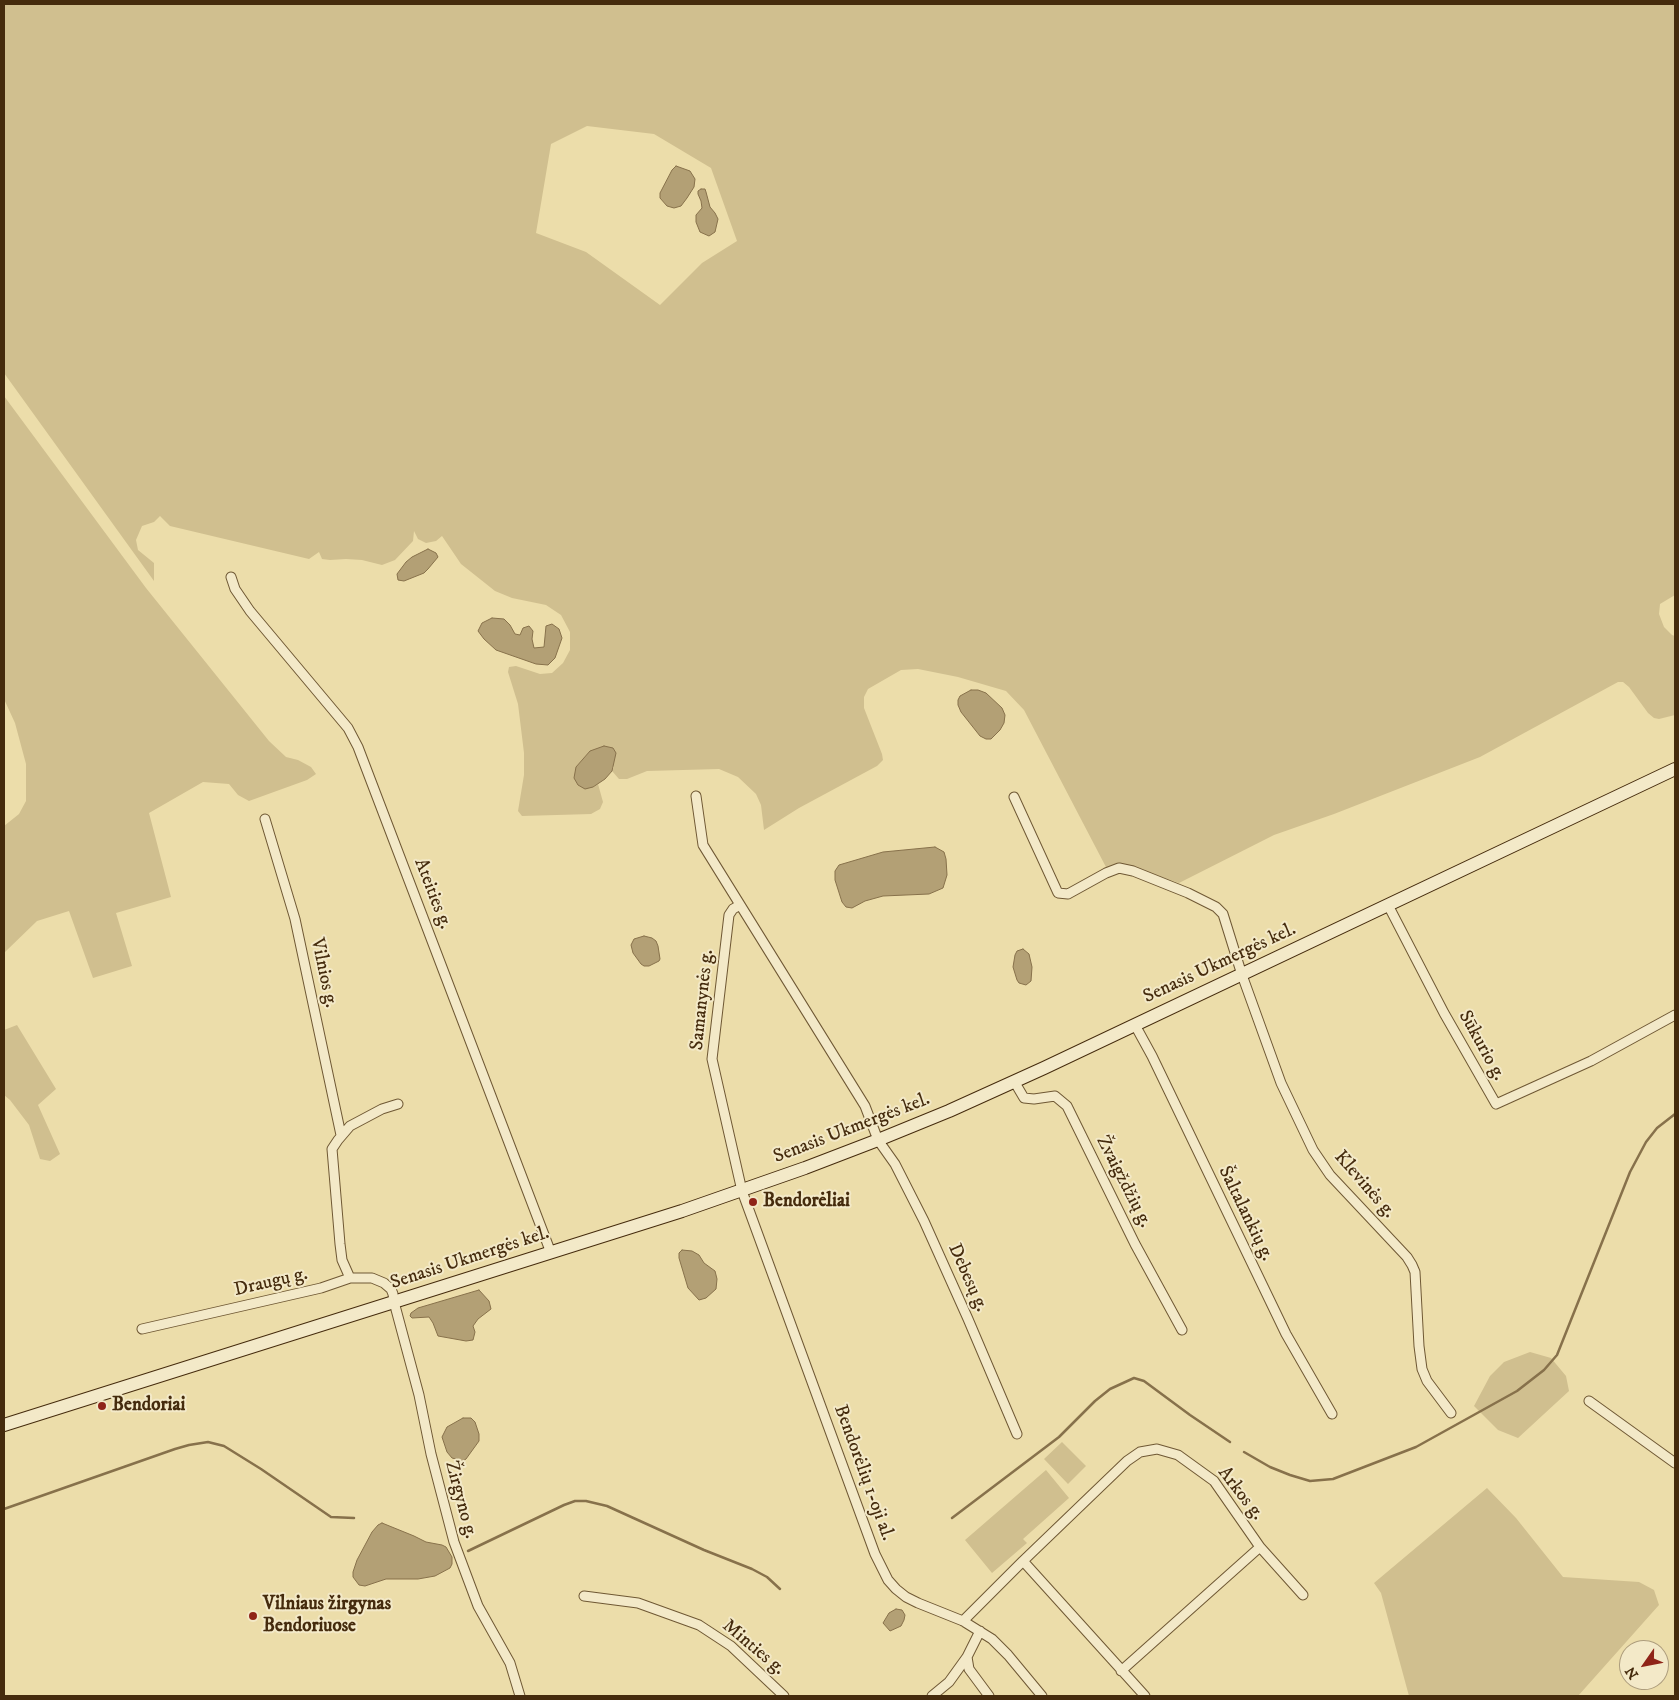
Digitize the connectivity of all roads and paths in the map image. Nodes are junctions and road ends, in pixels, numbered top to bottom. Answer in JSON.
{"nodes":[{"id":1,"x":231,"y":577,"type":"dead end"},
{"id":2,"x":1675,"y":769,"type":"edge"},
{"id":3,"x":696,"y":796,"type":"dead end"},
{"id":4,"x":1014,"y":797,"type":"dead end"},
{"id":5,"x":265,"y":819,"type":"dead end"},
{"id":6,"x":740,"y":905,"type":"junction"},
{"id":7,"x":1388,"y":905,"type":"junction"},
{"id":8,"x":1242,"y":975,"type":"junction"},
{"id":9,"x":1675,"y":1015,"type":"edge"},
{"id":10,"x":1135,"y":1025,"type":"junction"},
{"id":11,"x":1014,"y":1081,"type":"junction"},
{"id":12,"x":398,"y":1104,"type":"dead end"},
{"id":13,"x":341,"y":1136,"type":"junction"},
{"id":14,"x":878,"y":1140,"type":"junction"},
{"id":15,"x":742,"y":1191,"type":"junction"},
{"id":16,"x":551,"y":1253,"type":"junction"},
{"id":17,"x":350,"y":1278,"type":"junction"},
{"id":18,"x":394,"y":1302,"type":"junction"},
{"id":19,"x":142,"y":1329,"type":"dead end"},
{"id":20,"x":1182,"y":1330,"type":"dead end"},
{"id":21,"x":1589,"y":1401,"type":"dead end"},
{"id":22,"x":1451,"y":1413,"type":"dead end"},
{"id":23,"x":1332,"y":1414,"type":"dead end"},
{"id":24,"x":4,"y":1425,"type":"edge"},
{"id":25,"x":1017,"y":1434,"type":"dead end"},
{"id":26,"x":1675,"y":1463,"type":"edge"},
{"id":27,"x":1260,"y":1547,"type":"junction"},
{"id":28,"x":1023,"y":1562,"type":"junction"},
{"id":29,"x":1303,"y":1595,"type":"dead end"},
{"id":30,"x":584,"y":1596,"type":"dead end"},
{"id":31,"x":963,"y":1621,"type":"junction"},
{"id":32,"x":980,"y":1631,"type":"junction"},
{"id":33,"x":967,"y":1657,"type":"junction"},
{"id":34,"x":1121,"y":1671,"type":"junction"},
{"id":35,"x":520,"y":1696,"type":"edge"},
{"id":36,"x":784,"y":1696,"type":"edge"},
{"id":37,"x":932,"y":1696,"type":"edge"},
{"id":38,"x":989,"y":1696,"type":"edge"},
{"id":39,"x":1042,"y":1696,"type":"edge"},
{"id":40,"x":1144,"y":1696,"type":"edge"}],
"edges":[{"from":1,"to":16,"type":"street","name":"Ateities g."},
{"from":2,"to":7,"type":"main road","name":"Senasis Ukmergės kel."},
{"from":3,"to":6,"type":"street"},
{"from":4,"to":8,"type":"street","name":"Klevinės g."},
{"from":5,"to":13,"type":"street","name":"Vilnios g."},
{"from":6,"to":14,"type":"street"},
{"from":6,"to":15,"type":"street","name":"Samanynės g."},
{"from":7,"to":8,"type":"main road","name":"Senasis Ukmergės kel."},
{"from":7,"to":9,"type":"street","name":"Sūkurio g."},
{"from":8,"to":10,"type":"main road","name":"Senasis Ukmergės kel."},
{"from":8,"to":22,"type":"street","name":"Klevinės g."},
{"from":10,"to":11,"type":"main road","name":"Senasis Ukmergės kel."},
{"from":10,"to":23,"type":"street","name":"Šaltalankių g."},
{"from":11,"to":14,"type":"main road","name":"Senasis Ukmergės kel."},
{"from":11,"to":20,"type":"street","name":"Žvaigždžių g."},
{"from":12,"to":13,"type":"street"},
{"from":13,"to":17,"type":"street"},
{"from":14,"to":15,"type":"main road","name":"Senasis Ukmergės kel."},
{"from":14,"to":25,"type":"street","name":"Debesų g."},
{"from":15,"to":16,"type":"main road","name":"Senasis Ukmergės kel."},
{"from":15,"to":31,"type":"street","name":"Bendorėlių 1-oji al."},
{"from":16,"to":18,"type":"main road","name":"Senasis Ukmergės kel."},
{"from":17,"to":18,"type":"street","name":"Draugų g."},
{"from":17,"to":19,"type":"street","name":"Draugų g."},
{"from":18,"to":24,"type":"main road","name":"Senasis Ukmergės kel."},
{"from":18,"to":35,"type":"street","name":"Žirgyno g."},
{"from":21,"to":26,"type":"street"},
{"from":27,"to":28,"type":"street","name":"Arkos g."},
{"from":27,"to":29,"type":"street"},
{"from":27,"to":34,"type":"street","name":"Arkos g."},
{"from":28,"to":31,"type":"street","name":"Arkos g."},
{"from":28,"to":34,"type":"street"},
{"from":30,"to":36,"type":"street","name":"Minties g."},
{"from":31,"to":32,"type":"street","name":"Bendorėlių 1-oji al."},
{"from":32,"to":33,"type":"street"},
{"from":32,"to":39,"type":"street","name":"Bendorėlių 1-oji al."},
{"from":33,"to":37,"type":"street"},
{"from":33,"to":38,"type":"street"},
{"from":34,"to":40,"type":"street"}]}
